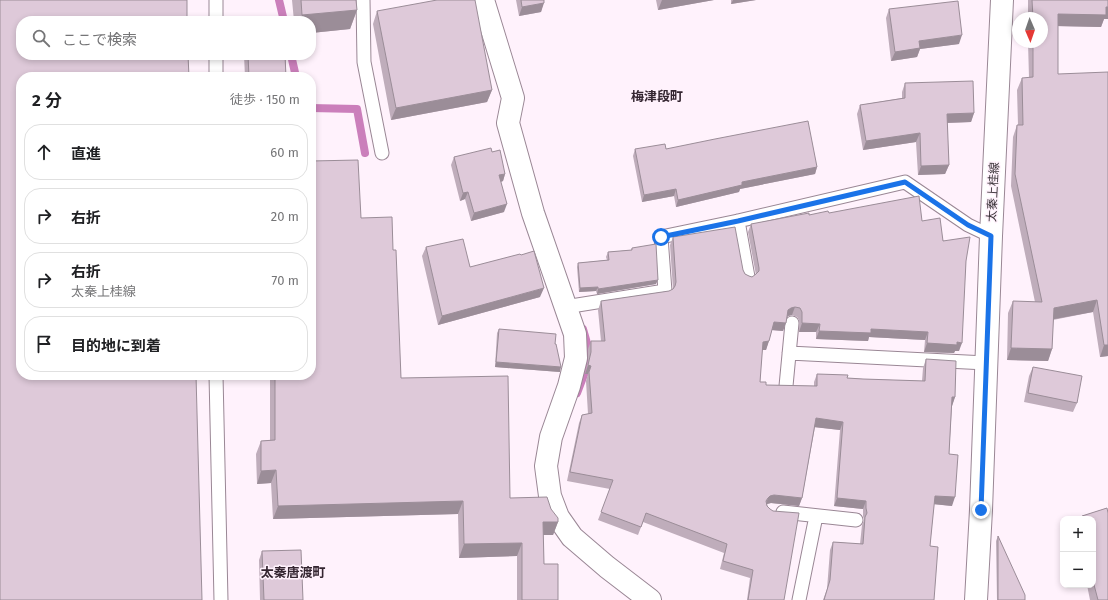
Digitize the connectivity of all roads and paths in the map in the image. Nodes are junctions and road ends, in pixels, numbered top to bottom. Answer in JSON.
{"nodes":[{"id":1,"x":216,"y":0,"type":"edge"},
{"id":2,"x":363,"y":0,"type":"edge"},
{"id":3,"x":483,"y":0,"type":"edge"},
{"id":4,"x":1002,"y":0,"type":"edge"},
{"id":5,"x":216,"y":16,"type":"edge"},
{"id":6,"x":216,"y":60,"type":"edge"},
{"id":7,"x":216,"y":72,"type":"edge"},
{"id":8,"x":382,"y":153,"type":"dead end"},
{"id":9,"x":738,"y":221,"type":"junction"},
{"id":10,"x":991,"y":236,"type":"junction"},
{"id":11,"x":748,"y":276,"type":"edge"},
{"id":12,"x":565,"y":306,"type":"junction"},
{"id":13,"x":792,"y":323,"type":"dead end"},
{"id":14,"x":789,"y":353,"type":"junction"},
{"id":15,"x":986,"y":363,"type":"junction"},
{"id":16,"x":216,"y":380,"type":"edge"},
{"id":17,"x":786,"y":386,"type":"edge"},
{"id":18,"x":771,"y":511,"type":"edge"},
{"id":19,"x":816,"y":516,"type":"junction"},
{"id":20,"x":856,"y":520,"type":"dead end"},
{"id":21,"x":221,"y":600,"type":"edge"},
{"id":22,"x":650,"y":600,"type":"edge"},
{"id":23,"x":799,"y":600,"type":"edge"},
{"id":24,"x":976,"y":600,"type":"edge"}],
"edges":[{"from":1,"to":5,"type":"lane"},
{"from":2,"to":8,"type":"lane"},
{"from":3,"to":12,"type":"street"},
{"from":4,"to":10,"type":"street","name":"太秦上桂線"},
{"from":6,"to":7,"type":"lane"},
{"from":9,"to":10,"type":"lane"},
{"from":9,"to":11,"type":"lane"},
{"from":9,"to":12,"type":"lane"},
{"from":10,"to":15,"type":"street","name":"太秦上桂線"},
{"from":12,"to":22,"type":"street"},
{"from":13,"to":14,"type":"lane"},
{"from":14,"to":15,"type":"lane"},
{"from":14,"to":17,"type":"lane"},
{"from":15,"to":24,"type":"street","name":"太秦上桂線"},
{"from":16,"to":21,"type":"lane"},
{"from":18,"to":19,"type":"lane"},
{"from":19,"to":20,"type":"lane"},
{"from":19,"to":23,"type":"lane"}]}
